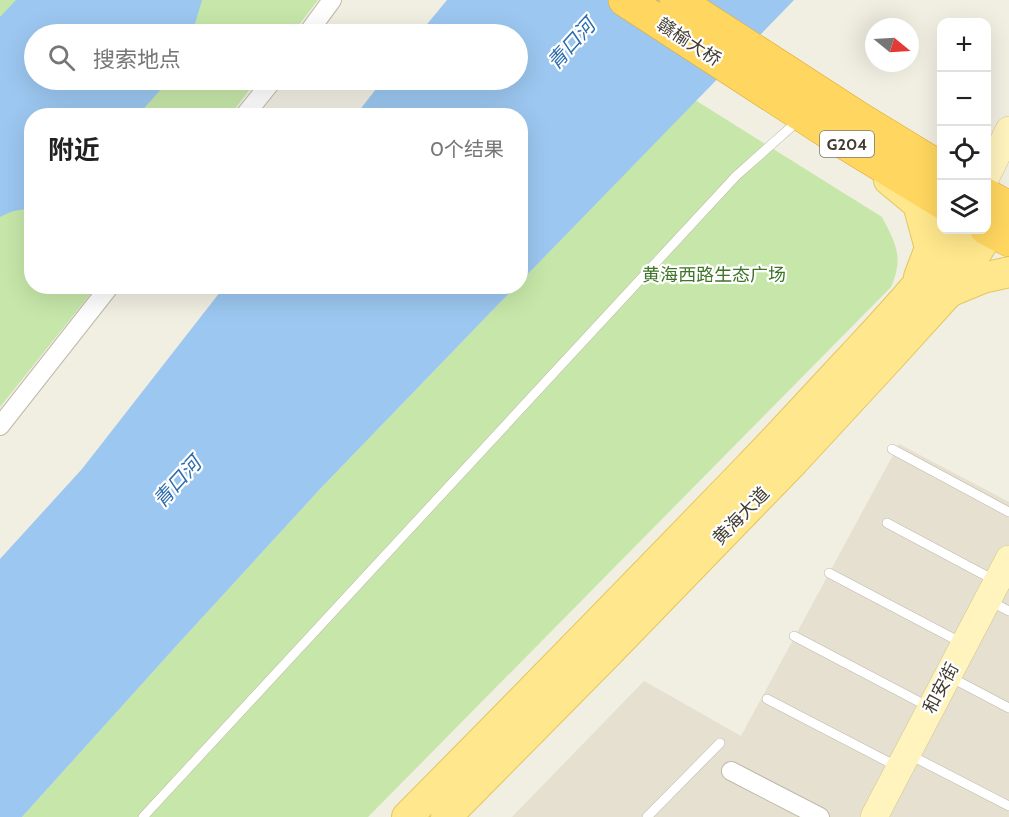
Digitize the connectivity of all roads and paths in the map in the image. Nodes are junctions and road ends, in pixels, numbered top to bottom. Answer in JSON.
{"nodes":[{"id":1,"x":332,"y":0,"type":"edge"},
{"id":2,"x":625,"y":0,"type":"edge"},
{"id":3,"x":676,"y":0,"type":"edge"},
{"id":4,"x":314,"y":24,"type":"edge"},
{"id":5,"x":763,"y":74,"type":"junction"},
{"id":6,"x":265,"y":90,"type":"edge"},
{"id":7,"x":250,"y":108,"type":"edge"},
{"id":8,"x":803,"y":116,"type":"junction"},
{"id":9,"x":1009,"y":130,"type":"edge"},
{"id":10,"x":845,"y":144,"type":"junction"},
{"id":11,"x":937,"y":166,"type":"edge"},
{"id":12,"x":991,"y":168,"type":"edge"},
{"id":13,"x":937,"y":199,"type":"edge"},
{"id":14,"x":999,"y":214,"type":"edge"},
{"id":15,"x":956,"y":234,"type":"edge"},
{"id":16,"x":1009,"y":272,"type":"edge"},
{"id":17,"x":916,"y":287,"type":"junction"},
{"id":18,"x":949,"y":292,"type":"junction"},
{"id":19,"x":104,"y":294,"type":"edge"},
{"id":20,"x":0,"y":426,"type":"edge"},
{"id":21,"x":892,"y":449,"type":"dead end"},
{"id":22,"x":1009,"y":512,"type":"edge"},
{"id":23,"x":887,"y":523,"type":"dead end"},
{"id":24,"x":829,"y":573,"type":"dead end"},
{"id":25,"x":1001,"y":588,"type":"edge"},
{"id":26,"x":794,"y":636,"type":"dead end"},
{"id":27,"x":964,"y":644,"type":"junction"},
{"id":28,"x":948,"y":676,"type":"junction"},
{"id":29,"x":767,"y":699,"type":"dead end"},
{"id":30,"x":931,"y":708,"type":"junction"},
{"id":31,"x":1009,"y":708,"type":"edge"},
{"id":32,"x":720,"y":742,"type":"dead end"},
{"id":33,"x":903,"y":761,"type":"junction"},
{"id":34,"x":731,"y":771,"type":"dead end"},
{"id":35,"x":1009,"y":806,"type":"edge"},
{"id":36,"x":142,"y":817,"type":"edge"},
{"id":37,"x":407,"y":817,"type":"edge"},
{"id":38,"x":446,"y":817,"type":"edge"},
{"id":39,"x":647,"y":817,"type":"edge"},
{"id":40,"x":820,"y":817,"type":"edge"},
{"id":41,"x":874,"y":817,"type":"edge"}],
"edges":[{"from":1,"to":4,"type":"street"},
{"from":2,"to":5,"type":"highway","name":"赣榆大桥","number":"G204"},
{"from":3,"to":5,"type":"highway","name":"赣榆大桥","number":"G204"},
{"from":5,"to":8,"type":"highway","number":"G204"},
{"from":5,"to":11,"type":"highway","number":"G204"},
{"from":6,"to":7,"type":"street"},
{"from":8,"to":10,"type":"highway","number":"G204"},
{"from":8,"to":36,"type":"lane"},
{"from":9,"to":12,"type":"street"},
{"from":10,"to":13,"type":"highway","number":"G204"},
{"from":10,"to":17,"type":"main road"},
{"from":14,"to":18,"type":"main road","name":"黄海大道"},
{"from":15,"to":17,"type":"main road","name":"黄海大道"},
{"from":16,"to":18,"type":"main road"},
{"from":17,"to":37,"type":"main road","name":"黄海大道"},
{"from":18,"to":38,"type":"main road","name":"黄海大道"},
{"from":19,"to":20,"type":"street"},
{"from":21,"to":22,"type":"lane"},
{"from":23,"to":25,"type":"lane"},
{"from":24,"to":27,"type":"lane"},
{"from":25,"to":27,"type":"street","name":"和安街"},
{"from":26,"to":30,"type":"lane"},
{"from":27,"to":28,"type":"street","name":"和安街"},
{"from":28,"to":30,"type":"street","name":"和安街"},
{"from":28,"to":31,"type":"lane"},
{"from":29,"to":33,"type":"lane"},
{"from":30,"to":33,"type":"street","name":"和安街"},
{"from":32,"to":39,"type":"lane"},
{"from":33,"to":35,"type":"lane"},
{"from":33,"to":41,"type":"street","name":"和安街"},
{"from":34,"to":40,"type":"street"}]}
